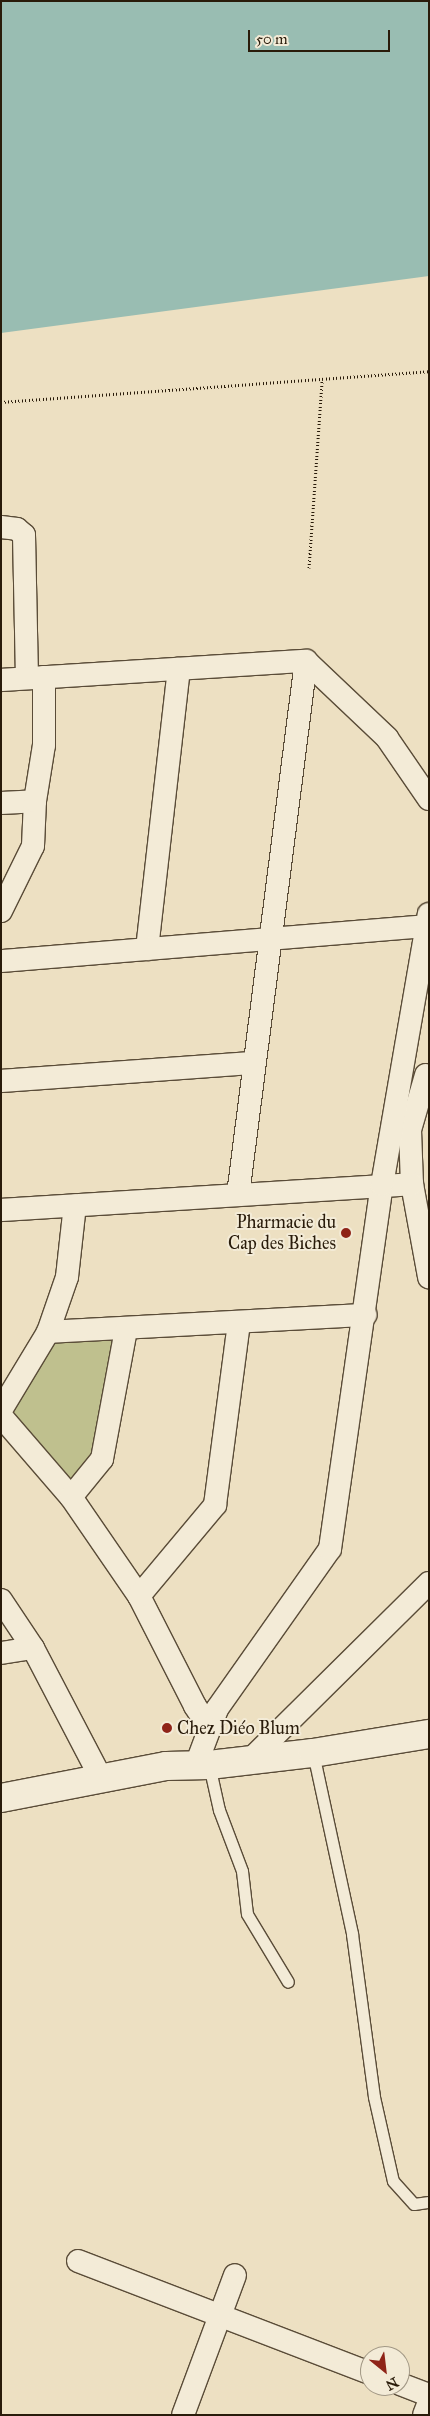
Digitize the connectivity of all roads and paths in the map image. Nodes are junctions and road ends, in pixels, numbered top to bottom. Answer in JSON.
{"nodes":[{"id":1,"x":429,"y":371,"type":"edge"},
{"id":2,"x":322,"y":380,"type":"junction"},
{"id":3,"x":1,"y":402,"type":"edge"},
{"id":4,"x":1,"y":527,"type":"edge"},
{"id":5,"x":309,"y":568,"type":"dead end"},
{"id":6,"x":306,"y":661,"type":"junction"},
{"id":7,"x":179,"y":669,"type":"junction"},
{"id":8,"x":36,"y":678,"type":"junction"},
{"id":9,"x":1,"y":680,"type":"edge"},
{"id":10,"x":429,"y":799,"type":"edge"},
{"id":11,"x":35,"y":801,"type":"junction"},
{"id":12,"x":1,"y":802,"type":"edge"},
{"id":13,"x":1,"y":911,"type":"edge"},
{"id":14,"x":428,"y":920,"type":"edge"},
{"id":15,"x":270,"y":938,"type":"junction"},
{"id":16,"x":147,"y":949,"type":"junction"},
{"id":17,"x":1,"y":961,"type":"edge"},
{"id":18,"x":254,"y":1063,"type":"junction"},
{"id":19,"x":427,"y":1075,"type":"edge"},
{"id":20,"x":401,"y":1078,"type":"junction"},
{"id":21,"x":1,"y":1081,"type":"edge"},
{"id":22,"x":412,"y":1184,"type":"junction"},
{"id":23,"x":382,"y":1185,"type":"junction"},
{"id":24,"x":238,"y":1195,"type":"junction"},
{"id":25,"x":75,"y":1206,"type":"junction"},
{"id":26,"x":1,"y":1210,"type":"edge"},
{"id":27,"x":424,"y":1226,"type":"edge"},
{"id":28,"x":429,"y":1277,"type":"edge"},
{"id":29,"x":366,"y":1314,"type":"junction"},
{"id":30,"x":239,"y":1323,"type":"junction"},
{"id":31,"x":126,"y":1330,"type":"junction"},
{"id":32,"x":48,"y":1332,"type":"junction"},
{"id":33,"x":1,"y":1410,"type":"edge"},
{"id":34,"x":1,"y":1416,"type":"edge"},
{"id":35,"x":72,"y":1497,"type":"junction"},
{"id":36,"x":429,"y":1583,"type":"edge"},
{"id":37,"x":139,"y":1596,"type":"junction"},
{"id":38,"x":1,"y":1600,"type":"edge"},
{"id":39,"x":33,"y":1648,"type":"junction"},
{"id":40,"x":1,"y":1653,"type":"edge"},
{"id":41,"x":209,"y":1727,"type":"junction"},
{"id":42,"x":429,"y":1734,"type":"edge"},
{"id":43,"x":313,"y":1753,"type":"junction"},
{"id":44,"x":249,"y":1761,"type":"junction"},
{"id":45,"x":202,"y":1765,"type":"junction"},
{"id":46,"x":102,"y":1780,"type":"junction"},
{"id":47,"x":1,"y":1798,"type":"edge"},
{"id":48,"x":288,"y":1982,"type":"dead end"},
{"id":49,"x":429,"y":2202,"type":"edge"},
{"id":50,"x":78,"y":2261,"type":"dead end"},
{"id":51,"x":235,"y":2275,"type":"dead end"},
{"id":52,"x":220,"y":2315,"type":"junction"},
{"id":53,"x":360,"y":2369,"type":"edge"},
{"id":54,"x":410,"y":2388,"type":"edge"},
{"id":55,"x":429,"y":2396,"type":"edge"},
{"id":56,"x":429,"y":2402,"type":"edge"},
{"id":57,"x":183,"y":2415,"type":"edge"},
{"id":58,"x":424,"y":2415,"type":"edge"}],
"edges":[{"from":1,"to":2,"type":"path"},
{"from":2,"to":3,"type":"path"},
{"from":2,"to":5,"type":"path"},
{"from":4,"to":8,"type":"street"},
{"from":6,"to":7,"type":"street"},
{"from":6,"to":10,"type":"street"},
{"from":6,"to":15,"type":"street"},
{"from":7,"to":8,"type":"street"},
{"from":7,"to":16,"type":"street"},
{"from":8,"to":9,"type":"street"},
{"from":8,"to":11,"type":"street"},
{"from":11,"to":12,"type":"street"},
{"from":11,"to":13,"type":"street"},
{"from":14,"to":15,"type":"street"},
{"from":14,"to":20,"type":"street"},
{"from":15,"to":16,"type":"street"},
{"from":15,"to":18,"type":"street"},
{"from":16,"to":17,"type":"street"},
{"from":18,"to":21,"type":"street"},
{"from":18,"to":24,"type":"street"},
{"from":19,"to":20,"type":"street"},
{"from":19,"to":22,"type":"street"},
{"from":20,"to":23,"type":"street"},
{"from":22,"to":23,"type":"street"},
{"from":22,"to":27,"type":"street"},
{"from":23,"to":24,"type":"street"},
{"from":23,"to":29,"type":"street"},
{"from":24,"to":25,"type":"street"},
{"from":25,"to":26,"type":"street"},
{"from":25,"to":32,"type":"street"},
{"from":27,"to":28,"type":"street"},
{"from":29,"to":30,"type":"street"},
{"from":29,"to":41,"type":"street"},
{"from":30,"to":31,"type":"street"},
{"from":30,"to":37,"type":"street"},
{"from":31,"to":32,"type":"street"},
{"from":31,"to":35,"type":"street"},
{"from":32,"to":33,"type":"street"},
{"from":34,"to":35,"type":"street"},
{"from":35,"to":37,"type":"street"},
{"from":36,"to":44,"type":"street"},
{"from":37,"to":41,"type":"street"},
{"from":38,"to":39,"type":"street"},
{"from":39,"to":40,"type":"street"},
{"from":39,"to":46,"type":"street"},
{"from":41,"to":45,"type":"street"},
{"from":42,"to":43,"type":"street"},
{"from":43,"to":44,"type":"street"},
{"from":43,"to":49,"type":"lane"},
{"from":44,"to":45,"type":"street"},
{"from":45,"to":46,"type":"street"},
{"from":45,"to":48,"type":"lane"},
{"from":46,"to":47,"type":"street"},
{"from":50,"to":52,"type":"street"},
{"from":51,"to":52,"type":"street"},
{"from":52,"to":53,"type":"street"},
{"from":52,"to":57,"type":"street"},
{"from":54,"to":55,"type":"street"},
{"from":56,"to":58,"type":"street"}]}
